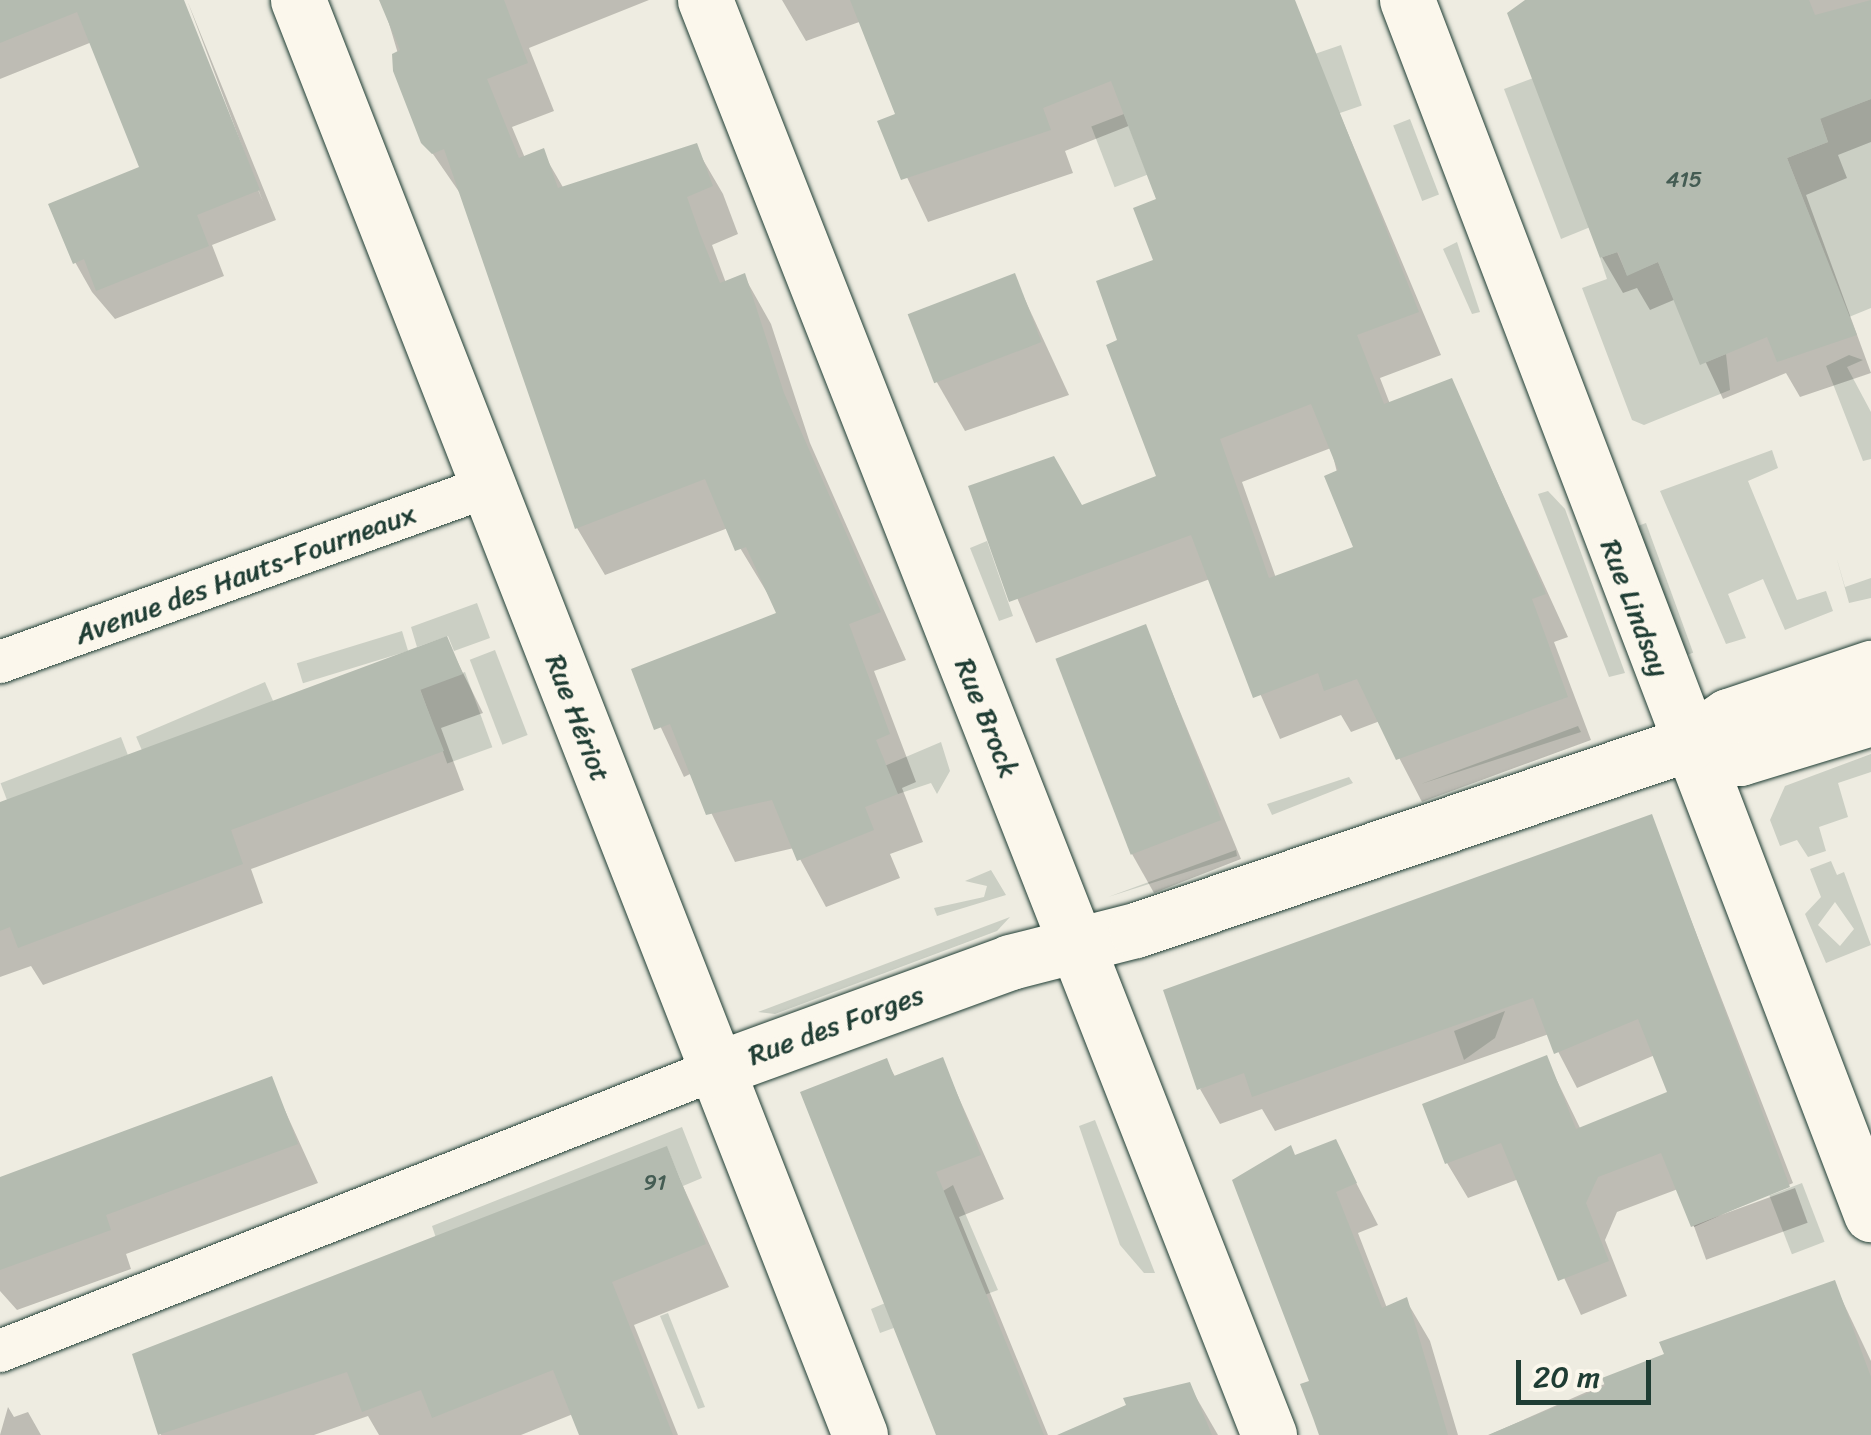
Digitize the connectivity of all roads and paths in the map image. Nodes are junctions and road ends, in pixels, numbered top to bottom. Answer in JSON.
{"nodes":[{"id":1,"x":298,"y":0,"type":"edge"},
{"id":2,"x":706,"y":0,"type":"edge"},
{"id":3,"x":1407,"y":0,"type":"edge"},
{"id":4,"x":489,"y":486,"type":"junction"},
{"id":5,"x":0,"y":662,"type":"edge"},
{"id":6,"x":1871,"y":668,"type":"edge"},
{"id":7,"x":1871,"y":718,"type":"edge"},
{"id":8,"x":1688,"y":744,"type":"junction"},
{"id":9,"x":1076,"y":944,"type":"junction"},
{"id":10,"x":714,"y":1070,"type":"junction"},
{"id":11,"x":1871,"y":1214,"type":"edge"},
{"id":12,"x":0,"y":1352,"type":"edge"},
{"id":13,"x":860,"y":1435,"type":"edge"},
{"id":14,"x":1269,"y":1435,"type":"edge"}],
"edges":[{"from":1,"to":4,"type":"street","name":"Rue Hériot"},
{"from":2,"to":9,"type":"street","name":"Rue Brock"},
{"from":3,"to":8,"type":"street","name":"Rue Lindsay"},
{"from":4,"to":5,"type":"street","name":"Avenue des Hauts-Fourneaux"},
{"from":4,"to":10,"type":"street","name":"Rue Hériot"},
{"from":6,"to":8,"type":"street","name":"Rue des Forges"},
{"from":7,"to":8,"type":"street"},
{"from":8,"to":9,"type":"street","name":"Rue des Forges"},
{"from":8,"to":11,"type":"street","name":"Rue Lindsay"},
{"from":9,"to":10,"type":"street","name":"Rue des Forges"},
{"from":9,"to":14,"type":"street","name":"Rue Brock"},
{"from":10,"to":12,"type":"street","name":"Rue des Forges"},
{"from":10,"to":13,"type":"street","name":"Rue Hériot"}]}
